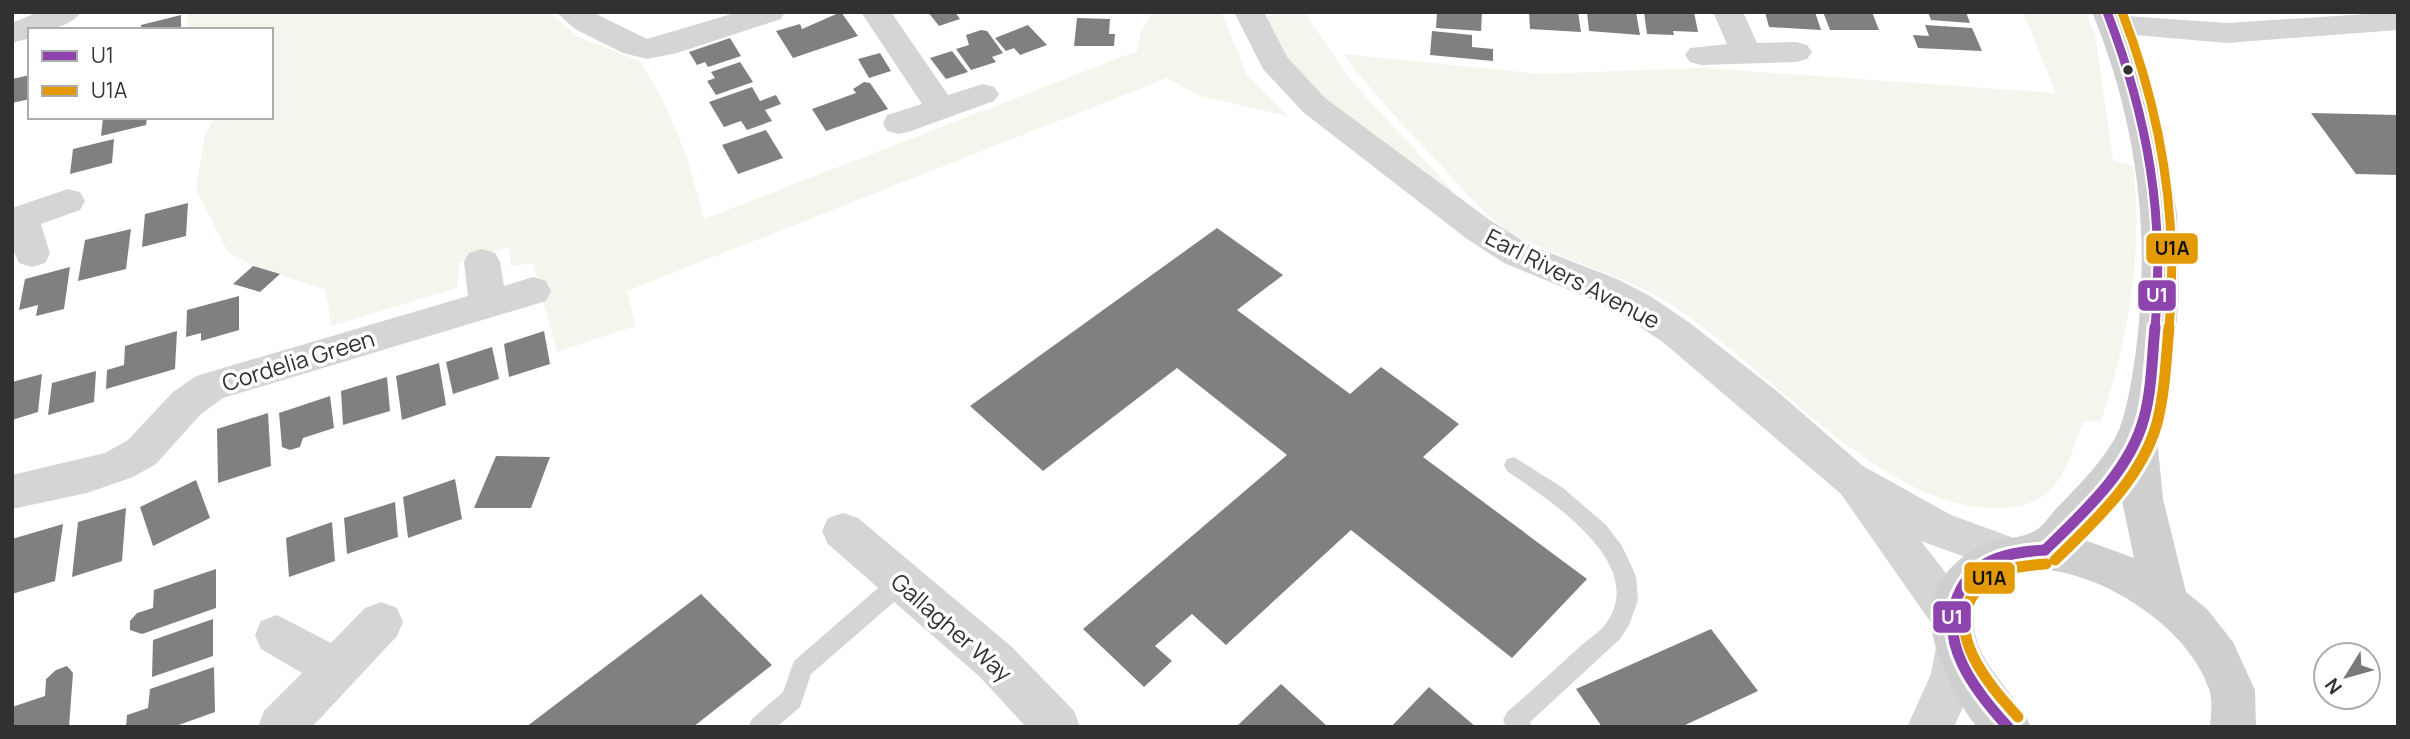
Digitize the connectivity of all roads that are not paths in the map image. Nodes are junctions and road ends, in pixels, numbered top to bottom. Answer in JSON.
{"nodes":[{"id":1,"x":66,"y":12,"type":"edge"},
{"id":2,"x":571,"y":12,"type":"edge"},
{"id":3,"x":770,"y":12,"type":"edge"},
{"id":4,"x":876,"y":12,"type":"edge"},
{"id":5,"x":1249,"y":12,"type":"edge"},
{"id":6,"x":1728,"y":12,"type":"edge"},
{"id":7,"x":2109,"y":18,"type":"edge"},
{"id":8,"x":2398,"y":21,"type":"edge"},
{"id":9,"x":12,"y":34,"type":"edge"},
{"id":10,"x":1796,"y":52,"type":"dead end"},
{"id":11,"x":1746,"y":53,"type":"junction"},
{"id":12,"x":1701,"y":55,"type":"dead end"},
{"id":13,"x":983,"y":94,"type":"dead end"},
{"id":14,"x":942,"y":108,"type":"junction"},
{"id":15,"x":899,"y":123,"type":"dead end"},
{"id":16,"x":68,"y":201,"type":"dead end"},
{"id":17,"x":17,"y":220,"type":"edge"},
{"id":18,"x":32,"y":254,"type":"dead end"},
{"id":19,"x":482,"y":262,"type":"dead end"},
{"id":20,"x":533,"y":291,"type":"dead end"},
{"id":21,"x":488,"y":304,"type":"junction"},
{"id":22,"x":2137,"y":438,"type":"junction"},
{"id":23,"x":1514,"y":466,"type":"dead end"},
{"id":24,"x":1850,"y":478,"type":"junction"},
{"id":25,"x":12,"y":492,"type":"edge"},
{"id":26,"x":843,"y":531,"type":"dead end"},
{"id":27,"x":2026,"y":552,"type":"junction"},
{"id":28,"x":901,"y":582,"type":"junction"},
{"id":29,"x":2166,"y":600,"type":"junction"},
{"id":30,"x":381,"y":622,"type":"dead end"},
{"id":31,"x":1954,"y":630,"type":"junction"},
{"id":32,"x":277,"y":635,"type":"dead end"},
{"id":33,"x":335,"y":668,"type":"junction"},
{"id":34,"x":281,"y":727,"type":"edge"},
{"id":35,"x":760,"y":727,"type":"edge"},
{"id":36,"x":1057,"y":727,"type":"edge"},
{"id":37,"x":1520,"y":727,"type":"edge"},
{"id":38,"x":1930,"y":727,"type":"edge"},
{"id":39,"x":2008,"y":727,"type":"edge"},
{"id":40,"x":2233,"y":727,"type":"edge"}],
"edges":[{"from":1,"to":9,"type":"street"},
{"from":2,"to":3,"type":"street"},
{"from":4,"to":14,"type":"street"},
{"from":5,"to":24,"type":"street","name":"Earl Rivers Avenue"},
{"from":6,"to":11,"type":"street"},
{"from":7,"to":8,"type":"street"},
{"from":7,"to":22,"type":"street"},
{"from":10,"to":11,"type":"street"},
{"from":11,"to":12,"type":"street"},
{"from":13,"to":14,"type":"street"},
{"from":14,"to":15,"type":"street"},
{"from":16,"to":17,"type":"street"},
{"from":17,"to":18,"type":"street"},
{"from":19,"to":21,"type":"street"},
{"from":20,"to":21,"type":"street","name":"Cordelia Green"},
{"from":21,"to":25,"type":"street","name":"Cordelia Green"},
{"from":22,"to":27,"type":"street"},
{"from":22,"to":29,"type":"street"},
{"from":23,"to":37,"type":"lane"},
{"from":24,"to":27,"type":"street","name":"Earl Rivers Avenue"},
{"from":24,"to":31,"type":"street","name":"Earl Rivers Avenue"},
{"from":26,"to":28,"type":"street","name":"Gallagher Way"},
{"from":27,"to":29,"type":"street"},
{"from":27,"to":31,"type":"street"},
{"from":28,"to":35,"type":"lane"},
{"from":28,"to":36,"type":"street","name":"Gallagher Way"},
{"from":29,"to":40,"type":"street"},
{"from":30,"to":33,"type":"street"},
{"from":31,"to":38,"type":"street"},
{"from":31,"to":39,"type":"street"},
{"from":32,"to":33,"type":"street"},
{"from":33,"to":34,"type":"street"}]}
